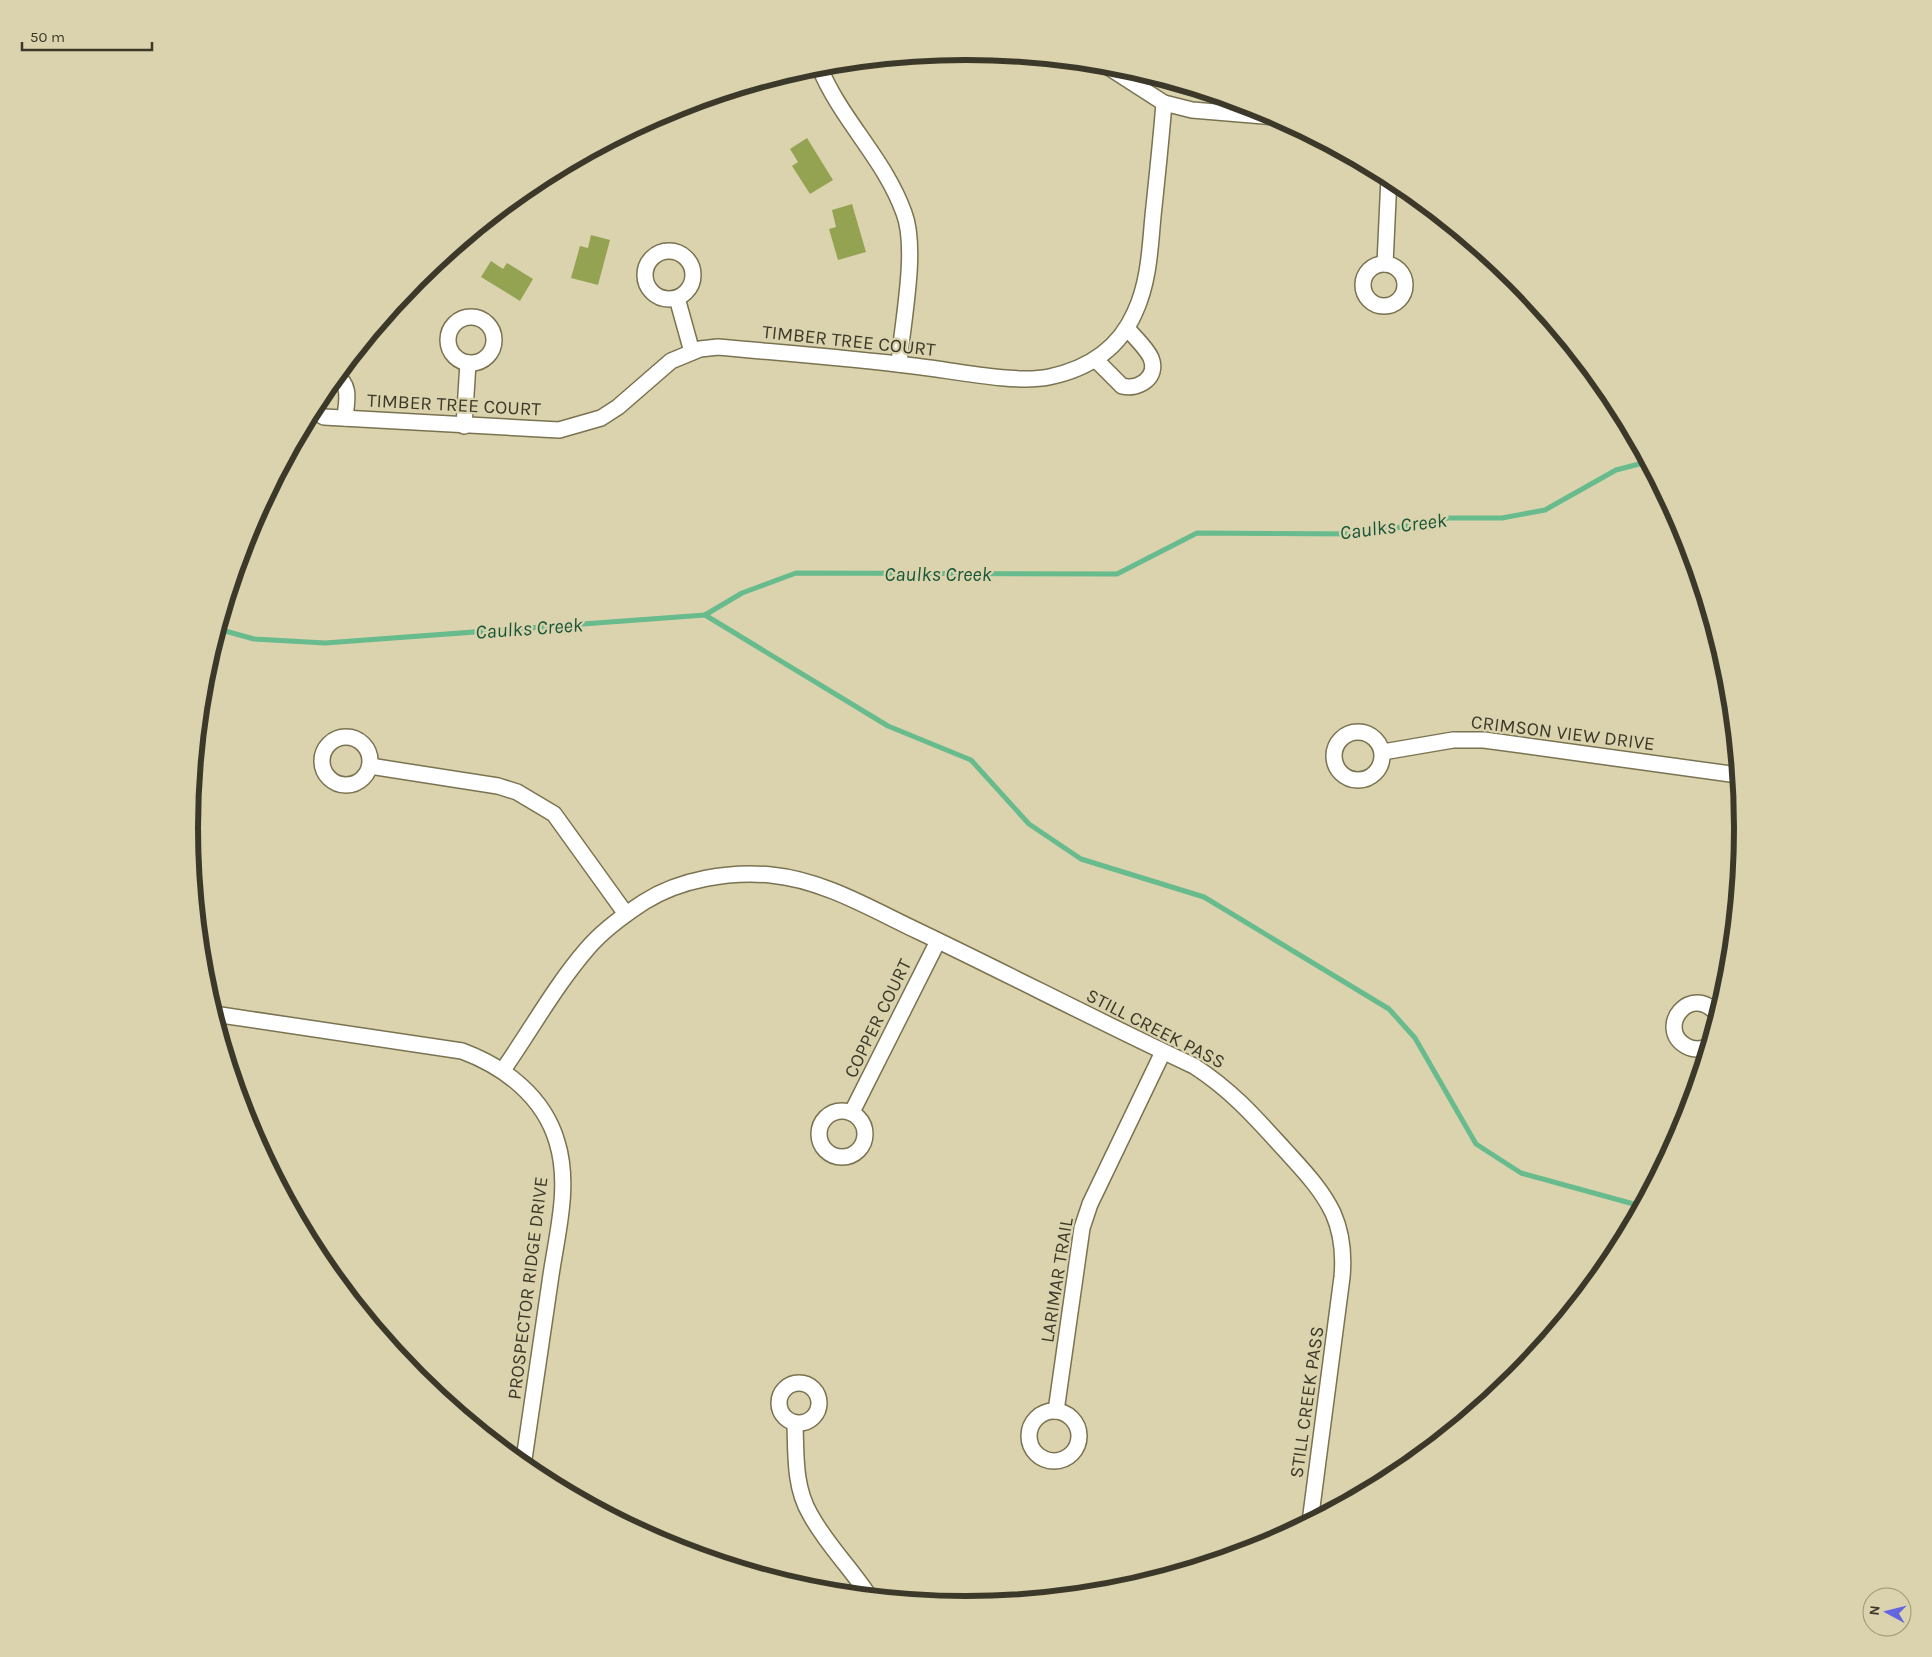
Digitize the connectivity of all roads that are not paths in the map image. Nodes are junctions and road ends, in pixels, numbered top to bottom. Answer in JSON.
{"nodes":[{"id":1,"x":823,"y":74,"type":"edge"},
{"id":2,"x":1123,"y":77,"type":"edge"},
{"id":3,"x":1164,"y":103,"type":"junction"},
{"id":4,"x":1252,"y":115,"type":"edge"},
{"id":5,"x":1389,"y":187,"type":"edge"},
{"id":6,"x":1385,"y":264,"type":"dead end"},
{"id":7,"x":677,"y":298,"type":"dead end"},
{"id":8,"x":1127,"y":328,"type":"junction"},
{"id":9,"x":692,"y":352,"type":"junction"},
{"id":10,"x":1096,"y":360,"type":"junction"},
{"id":11,"x":468,"y":363,"type":"dead end"},
{"id":12,"x":899,"y":364,"type":"junction"},
{"id":13,"x":341,"y":382,"type":"edge"},
{"id":14,"x":319,"y":414,"type":"edge"},
{"id":15,"x":345,"y":418,"type":"junction"},
{"id":16,"x":464,"y":426,"type":"junction"},
{"id":17,"x":1383,"y":752,"type":"dead end"},
{"id":18,"x":370,"y":766,"type":"dead end"},
{"id":19,"x":1733,"y":774,"type":"edge"},
{"id":20,"x":626,"y":914,"type":"junction"},
{"id":21,"x":938,"y":941,"type":"junction"},
{"id":22,"x":1712,"y":1010,"type":"edge"},
{"id":23,"x":221,"y":1015,"type":"edge"},
{"id":24,"x":1702,"y":1048,"type":"edge"},
{"id":25,"x":1163,"y":1052,"type":"junction"},
{"id":26,"x":502,"y":1070,"type":"junction"},
{"id":27,"x":852,"y":1112,"type":"dead end"},
{"id":28,"x":1056,"y":1411,"type":"dead end"},
{"id":29,"x":795,"y":1423,"type":"dead end"},
{"id":30,"x":524,"y":1457,"type":"edge"},
{"id":31,"x":1311,"y":1515,"type":"edge"},
{"id":32,"x":864,"y":1590,"type":"edge"}],
"edges":[{"from":1,"to":12,"type":"street"},
{"from":2,"to":3,"type":"street"},
{"from":3,"to":4,"type":"street"},
{"from":3,"to":8,"type":"street","name":"TIMBER TREE COURT"},
{"from":5,"to":6,"type":"street"},
{"from":7,"to":9,"type":"street"},
{"from":8,"to":10,"type":"street","name":"TIMBER TREE COURT"},
{"from":8,"to":10,"type":"street"},
{"from":9,"to":12,"type":"street","name":"TIMBER TREE COURT"},
{"from":9,"to":16,"type":"street","name":"TIMBER TREE COURT"},
{"from":10,"to":12,"type":"street","name":"TIMBER TREE COURT"},
{"from":11,"to":16,"type":"street"},
{"from":13,"to":15,"type":"street","name":"TIMBER TREE COURT"},
{"from":14,"to":15,"type":"street","name":"TIMBER TREE COURT"},
{"from":15,"to":16,"type":"street","name":"TIMBER TREE COURT"},
{"from":17,"to":19,"type":"street","name":"CRIMSON VIEW DRIVE"},
{"from":18,"to":20,"type":"street"},
{"from":20,"to":21,"type":"street","name":"STILL CREEK PASS"},
{"from":20,"to":26,"type":"street","name":"STILL CREEK PASS"},
{"from":21,"to":25,"type":"street","name":"STILL CREEK PASS"},
{"from":21,"to":27,"type":"street","name":"COPPER COURT"},
{"from":22,"to":24,"type":"street"},
{"from":23,"to":26,"type":"street","name":"PROSPECTOR RIDGE DRIVE"},
{"from":25,"to":28,"type":"street","name":"LARIMAR TRAIL"},
{"from":25,"to":31,"type":"street","name":"STILL CREEK PASS"},
{"from":26,"to":30,"type":"street","name":"PROSPECTOR RIDGE DRIVE"},
{"from":29,"to":32,"type":"street"}]}
